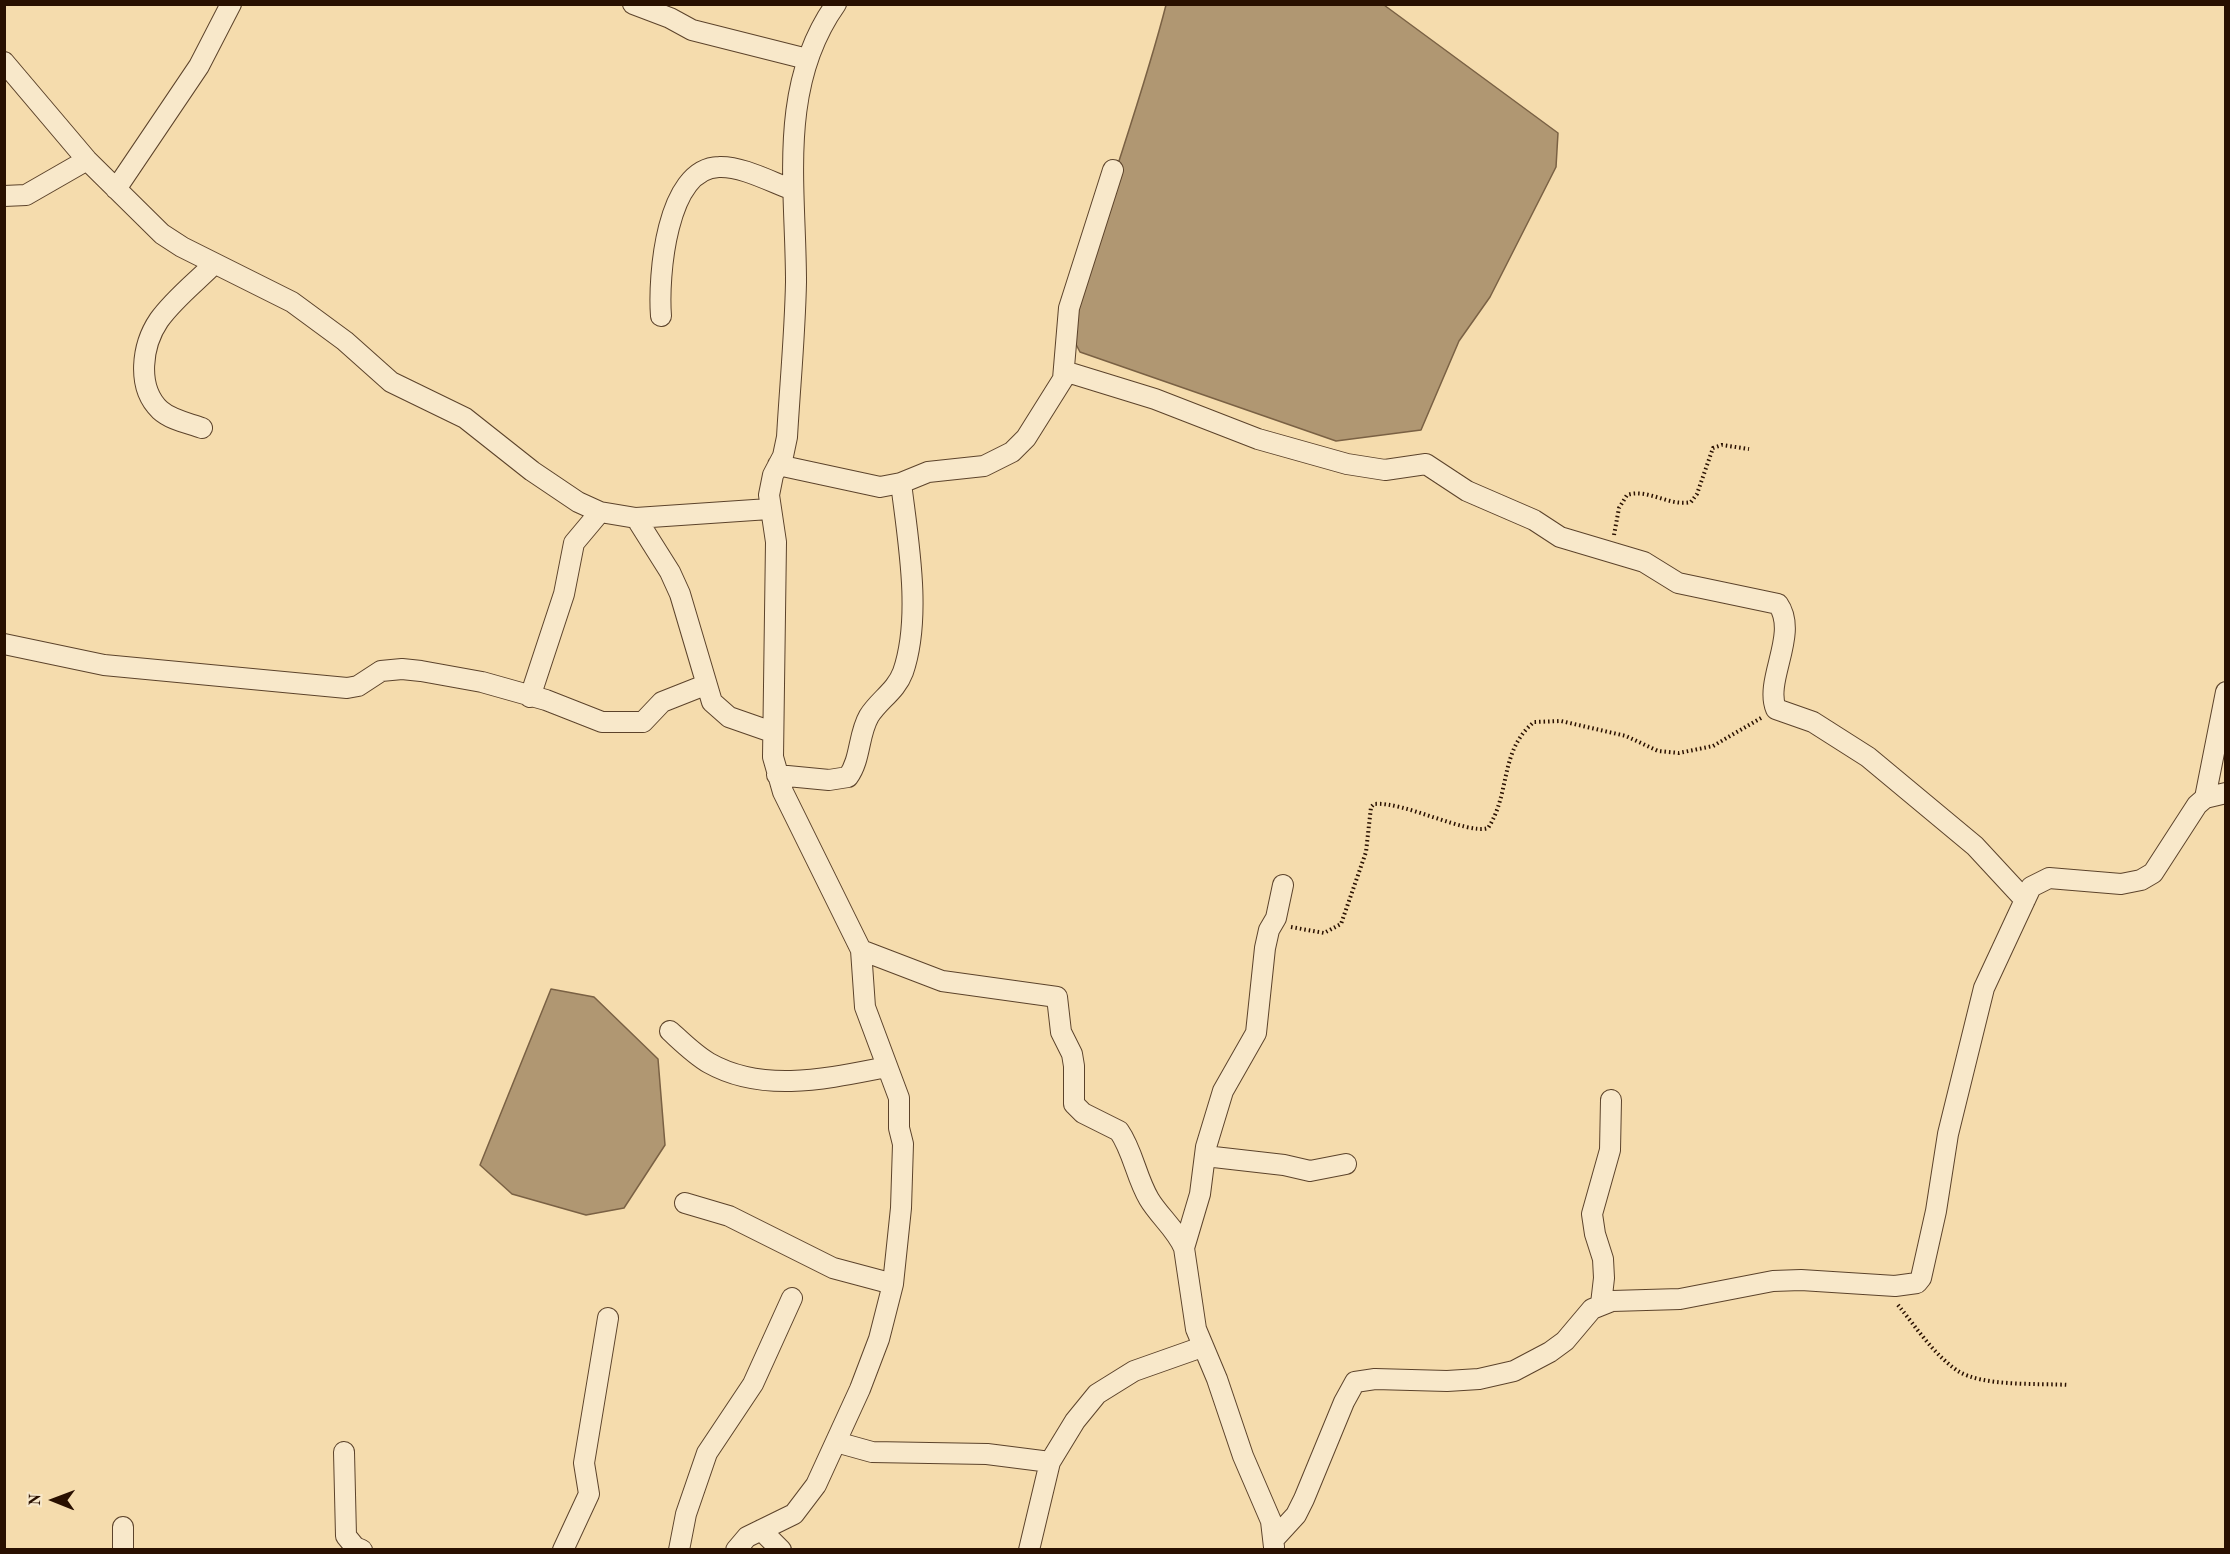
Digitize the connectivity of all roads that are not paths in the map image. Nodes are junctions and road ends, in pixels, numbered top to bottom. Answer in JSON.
{"nodes":[{"id":1,"x":231,"y":4,"type":"edge"},
{"id":2,"x":633,"y":4,"type":"edge"},
{"id":3,"x":836,"y":4,"type":"edge"},
{"id":4,"x":807,"y":59,"type":"junction"},
{"id":5,"x":4,"y":62,"type":"edge"},
{"id":6,"x":87,"y":160,"type":"junction"},
{"id":7,"x":1113,"y":170,"type":"dead end"},
{"id":8,"x":116,"y":189,"type":"junction"},
{"id":9,"x":793,"y":190,"type":"junction"},
{"id":10,"x":4,"y":196,"type":"edge"},
{"id":11,"x":214,"y":264,"type":"junction"},
{"id":12,"x":661,"y":316,"type":"dead end"},
{"id":13,"x":1064,"y":371,"type":"junction"},
{"id":14,"x":202,"y":428,"type":"dead end"},
{"id":15,"x":778,"y":465,"type":"junction"},
{"id":16,"x":901,"y":483,"type":"junction"},
{"id":17,"x":769,"y":509,"type":"junction"},
{"id":18,"x":600,"y":512,"type":"junction"},
{"id":19,"x":636,"y":518,"type":"junction"},
{"id":20,"x":4,"y":644,"type":"edge"},
{"id":21,"x":705,"y":685,"type":"junction"},
{"id":22,"x":2226,"y":692,"type":"edge"},
{"id":23,"x":530,"y":697,"type":"junction"},
{"id":24,"x":772,"y":732,"type":"junction"},
{"id":25,"x":777,"y":775,"type":"junction"},
{"id":26,"x":2226,"y":793,"type":"edge"},
{"id":27,"x":2205,"y":798,"type":"junction"},
{"id":28,"x":1283,"y":885,"type":"dead end"},
{"id":29,"x":2025,"y":900,"type":"junction"},
{"id":30,"x":861,"y":950,"type":"junction"},
{"id":31,"x":670,"y":1030,"type":"dead end"},
{"id":32,"x":887,"y":1067,"type":"junction"},
{"id":33,"x":1611,"y":1100,"type":"dead end"},
{"id":34,"x":1205,"y":1156,"type":"junction"},
{"id":35,"x":1346,"y":1164,"type":"dead end"},
{"id":36,"x":685,"y":1203,"type":"dead end"},
{"id":37,"x":1184,"y":1248,"type":"junction"},
{"id":38,"x":893,"y":1284,"type":"junction"},
{"id":39,"x":792,"y":1298,"type":"dead end"},
{"id":40,"x":1601,"y":1304,"type":"junction"},
{"id":41,"x":608,"y":1318,"type":"dead end"},
{"id":42,"x":1202,"y":1347,"type":"junction"},
{"id":43,"x":836,"y":1442,"type":"junction"},
{"id":44,"x":344,"y":1452,"type":"dead end"},
{"id":45,"x":1050,"y":1462,"type":"junction"},
{"id":46,"x":123,"y":1527,"type":"dead end"},
{"id":47,"x":761,"y":1530,"type":"junction"},
{"id":48,"x":1274,"y":1544,"type":"edge"},
{"id":49,"x":123,"y":1550,"type":"edge"},
{"id":50,"x":362,"y":1550,"type":"edge"},
{"id":51,"x":563,"y":1550,"type":"edge"},
{"id":52,"x":679,"y":1550,"type":"edge"},
{"id":53,"x":736,"y":1550,"type":"edge"},
{"id":54,"x":781,"y":1550,"type":"edge"},
{"id":55,"x":1029,"y":1550,"type":"edge"}],
"edges":[{"from":1,"to":8,"type":"street"},
{"from":2,"to":4,"type":"street"},
{"from":3,"to":4,"type":"street"},
{"from":4,"to":9,"type":"street"},
{"from":5,"to":6,"type":"street"},
{"from":6,"to":8,"type":"street"},
{"from":6,"to":10,"type":"street"},
{"from":7,"to":13,"type":"street"},
{"from":8,"to":11,"type":"street"},
{"from":9,"to":12,"type":"street"},
{"from":9,"to":15,"type":"street"},
{"from":11,"to":14,"type":"street"},
{"from":11,"to":18,"type":"street"},
{"from":13,"to":16,"type":"street"},
{"from":13,"to":29,"type":"street"},
{"from":15,"to":16,"type":"street"},
{"from":15,"to":17,"type":"street"},
{"from":16,"to":25,"type":"street"},
{"from":17,"to":19,"type":"street"},
{"from":17,"to":24,"type":"street"},
{"from":18,"to":19,"type":"street"},
{"from":18,"to":23,"type":"street"},
{"from":19,"to":21,"type":"street"},
{"from":20,"to":23,"type":"street"},
{"from":21,"to":23,"type":"street"},
{"from":21,"to":24,"type":"street"},
{"from":22,"to":27,"type":"street"},
{"from":24,"to":25,"type":"street"},
{"from":25,"to":30,"type":"street"},
{"from":26,"to":27,"type":"street"},
{"from":27,"to":29,"type":"street"},
{"from":28,"to":34,"type":"street"},
{"from":29,"to":40,"type":"street"},
{"from":30,"to":32,"type":"street"},
{"from":30,"to":37,"type":"street"},
{"from":31,"to":32,"type":"street"},
{"from":32,"to":38,"type":"street"},
{"from":33,"to":40,"type":"street"},
{"from":34,"to":35,"type":"street"},
{"from":34,"to":37,"type":"street"},
{"from":36,"to":38,"type":"street"},
{"from":37,"to":42,"type":"street"},
{"from":38,"to":43,"type":"street"},
{"from":39,"to":52,"type":"street"},
{"from":40,"to":48,"type":"street"},
{"from":41,"to":51,"type":"street"},
{"from":42,"to":45,"type":"street"},
{"from":42,"to":48,"type":"street"},
{"from":43,"to":45,"type":"street"},
{"from":43,"to":47,"type":"street"},
{"from":44,"to":50,"type":"street"},
{"from":45,"to":55,"type":"street"},
{"from":46,"to":49,"type":"street"},
{"from":47,"to":53,"type":"street"},
{"from":47,"to":54,"type":"street"}]}
